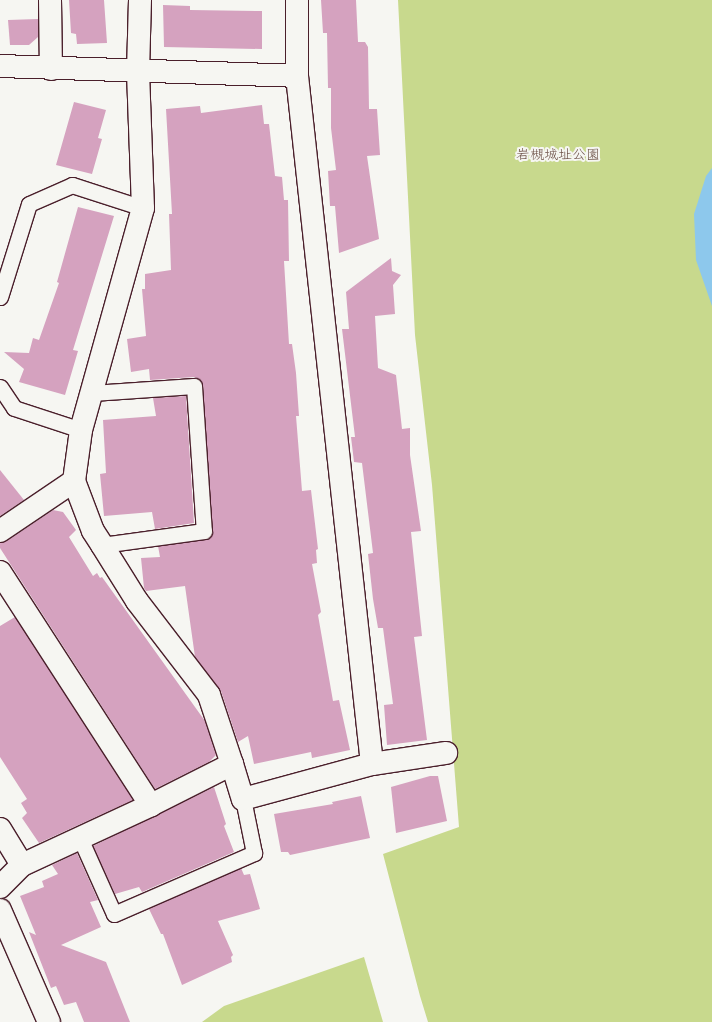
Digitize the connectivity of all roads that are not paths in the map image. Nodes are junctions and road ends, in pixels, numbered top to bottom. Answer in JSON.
{"nodes":[{"id":1,"x":50,"y":0,"type":"edge"},
{"id":2,"x":140,"y":0,"type":"edge"},
{"id":3,"x":297,"y":0,"type":"edge"},
{"id":4,"x":0,"y":66,"type":"edge"},
{"id":5,"x":51,"y":69,"type":"junction"},
{"id":6,"x":138,"y":72,"type":"junction"},
{"id":7,"x":297,"y":76,"type":"junction"},
{"id":8,"x":144,"y":208,"type":"junction"},
{"id":9,"x":0,"y":297,"type":"edge"},
{"id":10,"x":0,"y":388,"type":"edge"},
{"id":11,"x":92,"y":393,"type":"junction"},
{"id":12,"x":81,"y":430,"type":"junction"},
{"id":13,"x":74,"y":481,"type":"junction"},
{"id":14,"x":0,"y":531,"type":"edge"},
{"id":15,"x":102,"y":545,"type":"junction"},
{"id":16,"x":0,"y":572,"type":"edge"},
{"id":17,"x":446,"y":753,"type":"dead end"},
{"id":18,"x":232,"y":764,"type":"junction"},
{"id":19,"x":372,"y":764,"type":"junction"},
{"id":20,"x":243,"y":799,"type":"junction"},
{"id":21,"x":151,"y":805,"type":"junction"},
{"id":22,"x":0,"y":829,"type":"edge"},
{"id":23,"x":80,"y":838,"type":"junction"},
{"id":24,"x":22,"y":864,"type":"junction"},
{"id":25,"x":0,"y":887,"type":"edge"},
{"id":26,"x":0,"y":910,"type":"edge"},
{"id":27,"x":49,"y":1022,"type":"edge"}],
"edges":[{"from":1,"to":5,"type":"street"},
{"from":2,"to":6,"type":"street"},
{"from":3,"to":7,"type":"street"},
{"from":4,"to":5,"type":"street"},
{"from":5,"to":6,"type":"street"},
{"from":6,"to":7,"type":"street"},
{"from":6,"to":8,"type":"street"},
{"from":7,"to":19,"type":"street"},
{"from":8,"to":9,"type":"lane"},
{"from":8,"to":11,"type":"street"},
{"from":10,"to":12,"type":"lane"},
{"from":11,"to":12,"type":"street"},
{"from":11,"to":15,"type":"lane"},
{"from":12,"to":13,"type":"street"},
{"from":13,"to":14,"type":"street"},
{"from":13,"to":15,"type":"street"},
{"from":15,"to":18,"type":"street"},
{"from":16,"to":21,"type":"street"},
{"from":17,"to":19,"type":"street"},
{"from":18,"to":20,"type":"street"},
{"from":18,"to":21,"type":"street"},
{"from":19,"to":20,"type":"street"},
{"from":20,"to":23,"type":"lane"},
{"from":21,"to":23,"type":"street"},
{"from":22,"to":24,"type":"street"},
{"from":23,"to":24,"type":"street"},
{"from":24,"to":25,"type":"street"},
{"from":26,"to":27,"type":"street"}]}
